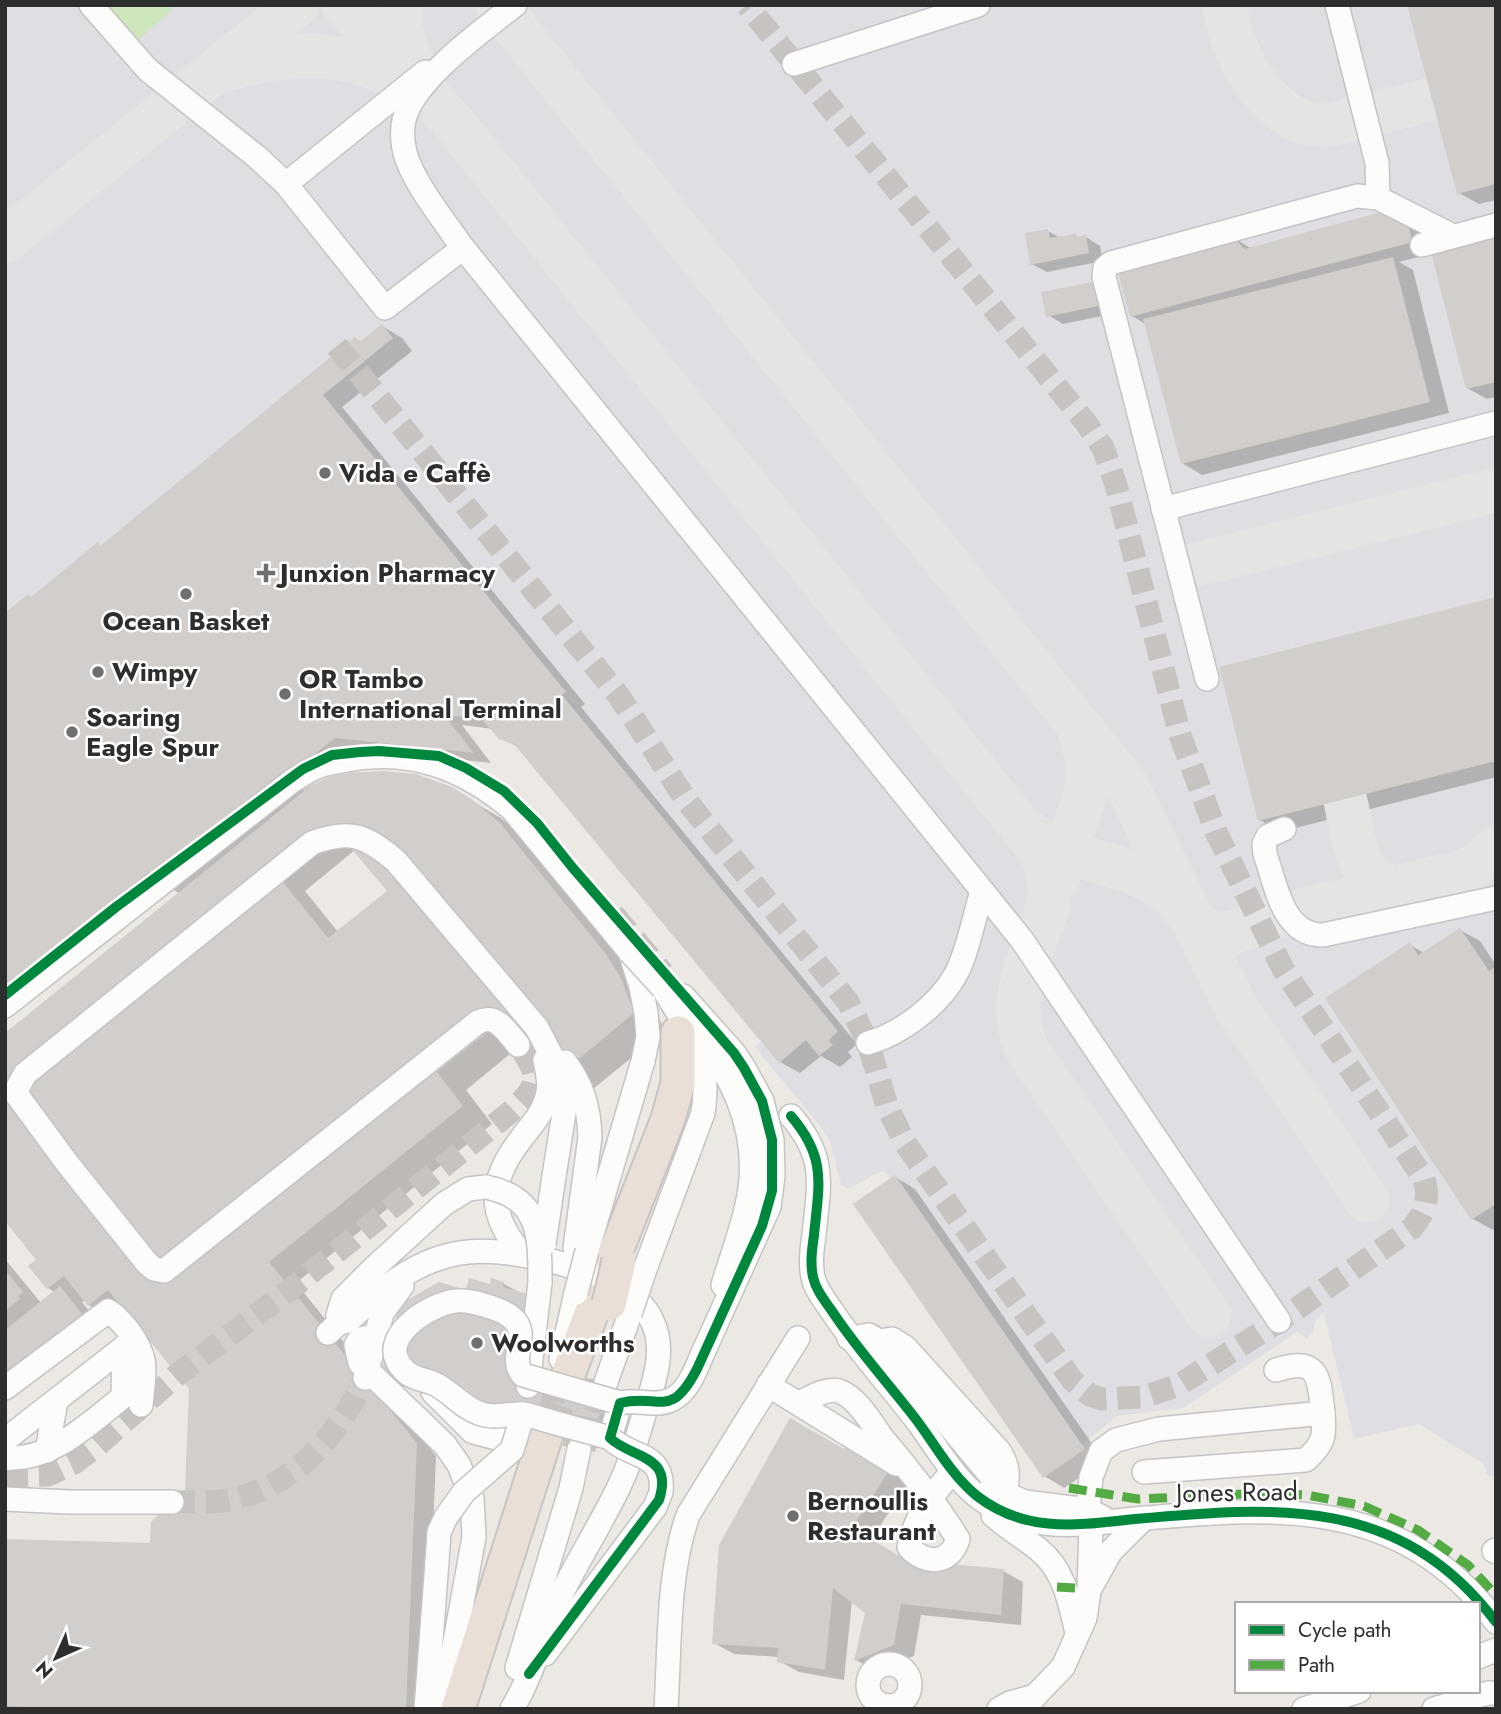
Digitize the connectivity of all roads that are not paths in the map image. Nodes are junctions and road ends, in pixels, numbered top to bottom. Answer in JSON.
{"nodes":[{"id":1,"x":91,"y":5,"type":"edge"},
{"id":2,"x":515,"y":5,"type":"edge"},
{"id":3,"x":978,"y":5,"type":"edge"},
{"id":4,"x":1337,"y":5,"type":"edge"},
{"id":5,"x":460,"y":50,"type":"junction"},
{"id":6,"x":794,"y":64,"type":"dead end"},
{"id":7,"x":286,"y":184,"type":"junction"},
{"id":8,"x":1378,"y":198,"type":"junction"},
{"id":9,"x":1496,"y":226,"type":"edge"},
{"id":10,"x":1454,"y":236,"type":"junction"},
{"id":11,"x":1422,"y":245,"type":"dead end"},
{"id":12,"x":462,"y":246,"type":"junction"},
{"id":13,"x":1496,"y":423,"type":"edge"},
{"id":14,"x":1163,"y":509,"type":"junction"},
{"id":15,"x":1207,"y":679,"type":"dead end"},
{"id":16,"x":1284,"y":829,"type":"dead end"},
{"id":17,"x":982,"y":891,"type":"junction"},
{"id":18,"x":1496,"y":898,"type":"edge"},
{"id":19,"x":630,"y":952,"type":"junction"},
{"id":20,"x":673,"y":992,"type":"junction"},
{"id":21,"x":5,"y":1006,"type":"edge"},
{"id":22,"x":533,"y":1023,"type":"junction"},
{"id":23,"x":678,"y":1033,"type":"dead end"},
{"id":24,"x":868,"y":1043,"type":"dead end"},
{"id":25,"x":518,"y":1045,"type":"tunnel mouth"},
{"id":26,"x":791,"y":1116,"type":"dead end"},
{"id":27,"x":523,"y":1255,"type":"junction"},
{"id":28,"x":441,"y":1256,"type":"junction"},
{"id":29,"x":607,"y":1258,"type":"junction"},
{"id":30,"x":540,"y":1282,"type":"junction"},
{"id":31,"x":596,"y":1300,"type":"junction"},
{"id":32,"x":1279,"y":1321,"type":"dead end"},
{"id":33,"x":798,"y":1338,"type":"dead end"},
{"id":34,"x":849,"y":1338,"type":"junction"},
{"id":35,"x":120,"y":1350,"type":"junction"},
{"id":36,"x":702,"y":1355,"type":"junction"},
{"id":37,"x":1276,"y":1370,"type":"dead end"},
{"id":38,"x":578,"y":1371,"type":"tunnel mouth"},
{"id":39,"x":768,"y":1385,"type":"junction"},
{"id":40,"x":5,"y":1388,"type":"edge"},
{"id":41,"x":72,"y":1388,"type":"junction"},
{"id":42,"x":433,"y":1392,"type":"dead end"},
{"id":43,"x":620,"y":1403,"type":"junction"},
{"id":44,"x":799,"y":1403,"type":"junction"},
{"id":45,"x":141,"y":1405,"type":"dead end"},
{"id":46,"x":527,"y":1410,"type":"junction"},
{"id":47,"x":1323,"y":1413,"type":"junction"},
{"id":48,"x":76,"y":1433,"type":"junction"},
{"id":49,"x":610,"y":1438,"type":"junction"},
{"id":50,"x":5,"y":1440,"type":"edge"},
{"id":51,"x":934,"y":1442,"type":"junction"},
{"id":52,"x":581,"y":1447,"type":"tunnel mouth"},
{"id":53,"x":47,"y":1451,"type":"junction"},
{"id":54,"x":5,"y":1458,"type":"edge"},
{"id":55,"x":953,"y":1471,"type":"junction"},
{"id":56,"x":1144,"y":1472,"type":"dead end"},
{"id":57,"x":916,"y":1477,"type":"junction"},
{"id":58,"x":994,"y":1495,"type":"junction"},
{"id":59,"x":5,"y":1499,"type":"edge"},
{"id":60,"x":173,"y":1502,"type":"tunnel mouth"},
{"id":61,"x":1144,"y":1518,"type":"junction"},
{"id":62,"x":1097,"y":1519,"type":"junction"},
{"id":63,"x":1089,"y":1591,"type":"junction"},
{"id":64,"x":1479,"y":1602,"type":"edge"},
{"id":65,"x":1480,"y":1603,"type":"edge"},
{"id":66,"x":1496,"y":1622,"type":"edge"},
{"id":67,"x":1077,"y":1636,"type":"junction"},
{"id":68,"x":529,"y":1674,"type":"junction"},
{"id":69,"x":1353,"y":1693,"type":"edge"},
{"id":70,"x":1496,"y":1693,"type":"edge"},
{"id":71,"x":1031,"y":1702,"type":"edge"},
{"id":72,"x":426,"y":1709,"type":"edge"},
{"id":73,"x":447,"y":1709,"type":"edge"},
{"id":74,"x":458,"y":1709,"type":"edge"},
{"id":75,"x":505,"y":1709,"type":"edge"},
{"id":76,"x":512,"y":1709,"type":"edge"},
{"id":77,"x":666,"y":1709,"type":"edge"},
{"id":78,"x":999,"y":1709,"type":"edge"},
{"id":79,"x":1304,"y":1709,"type":"edge"},
{"id":80,"x":1434,"y":1709,"type":"edge"}],
"edges":[{"from":1,"to":7,"type":"street"},
{"from":2,"to":5,"type":"street"},
{"from":3,"to":6,"type":"street"},
{"from":4,"to":8,"type":"street"},
{"from":5,"to":7,"type":"street"},
{"from":5,"to":12,"type":"street"},
{"from":7,"to":12,"type":"street"},
{"from":8,"to":10,"type":"street"},
{"from":8,"to":14,"type":"street"},
{"from":9,"to":10,"type":"street"},
{"from":10,"to":11,"type":"street"},
{"from":12,"to":17,"type":"street"},
{"from":13,"to":14,"type":"street"},
{"from":14,"to":15,"type":"street"},
{"from":16,"to":18,"type":"street"},
{"from":17,"to":24,"type":"street"},
{"from":17,"to":32,"type":"street"},
{"from":19,"to":20,"type":"street","bridge":true},
{"from":19,"to":21,"type":"street"},
{"from":19,"to":29,"type":"street"},
{"from":20,"to":29,"type":"street"},
{"from":20,"to":36,"type":"street"},
{"from":20,"to":36,"type":"street"},
{"from":22,"to":25,"type":"street"},
{"from":22,"to":27,"type":"street"},
{"from":22,"to":29,"type":"street"},
{"from":22,"to":30,"type":"street","bridge":true},
{"from":23,"to":29,"type":"highway"},
{"from":26,"to":34,"type":"street"},
{"from":27,"to":28,"type":"street"},
{"from":27,"to":68,"type":"street"},
{"from":28,"to":30,"type":"street","bridge":true},
{"from":28,"to":73,"type":"street"},
{"from":29,"to":31,"type":"highway","bridge":true},
{"from":29,"to":31,"type":"street"},
{"from":30,"to":46,"type":"street"},
{"from":31,"to":38,"type":"highway"},
{"from":33,"to":39,"type":"street"},
{"from":34,"to":51,"type":"street"},
{"from":34,"to":58,"type":"street"},
{"from":35,"to":40,"type":"street"},
{"from":35,"to":41,"type":"street"},
{"from":35,"to":45,"type":"street"},
{"from":35,"to":48,"type":"street"},
{"from":36,"to":43,"type":"street","bridge":true},
{"from":37,"to":47,"type":"street"},
{"from":39,"to":44,"type":"street"},
{"from":39,"to":77,"type":"street"},
{"from":41,"to":48,"type":"street"},
{"from":41,"to":50,"type":"street"},
{"from":41,"to":53,"type":"street"},
{"from":42,"to":46,"type":"street"},
{"from":43,"to":46,"type":"street","bridge":true},
{"from":43,"to":49,"type":"street"},
{"from":44,"to":57,"type":"street"},
{"from":44,"to":57,"type":"street"},
{"from":46,"to":46,"type":"street","bridge":true},
{"from":46,"to":49,"type":"street","bridge":true},
{"from":46,"to":72,"type":"street","bridge":true},
{"from":46,"to":74,"type":"highway"},
{"from":47,"to":56,"type":"street"},
{"from":47,"to":62,"type":"street"},
{"from":48,"to":53,"type":"street"},
{"from":49,"to":68,"type":"street","bridge":true},
{"from":51,"to":55,"type":"street"},
{"from":51,"to":58,"type":"street"},
{"from":52,"to":75,"type":"street"},
{"from":53,"to":54,"type":"street"},
{"from":55,"to":57,"type":"street"},
{"from":55,"to":58,"type":"street"},
{"from":58,"to":62,"type":"street","name":"Jones Road"},
{"from":58,"to":67,"type":"street"},
{"from":59,"to":60,"type":"street"},
{"from":61,"to":62,"type":"street","name":"Jones Road"},
{"from":61,"to":63,"type":"street"},
{"from":61,"to":64,"type":"street","name":"Jones Road"},
{"from":62,"to":63,"type":"street"},
{"from":63,"to":67,"type":"street"},
{"from":65,"to":66,"type":"street","name":"Jones Road"},
{"from":67,"to":71,"type":"street"},
{"from":68,"to":76,"type":"street"},
{"from":69,"to":79,"type":"street"},
{"from":70,"to":80,"type":"street"},
{"from":71,"to":78,"type":"street"}]}
